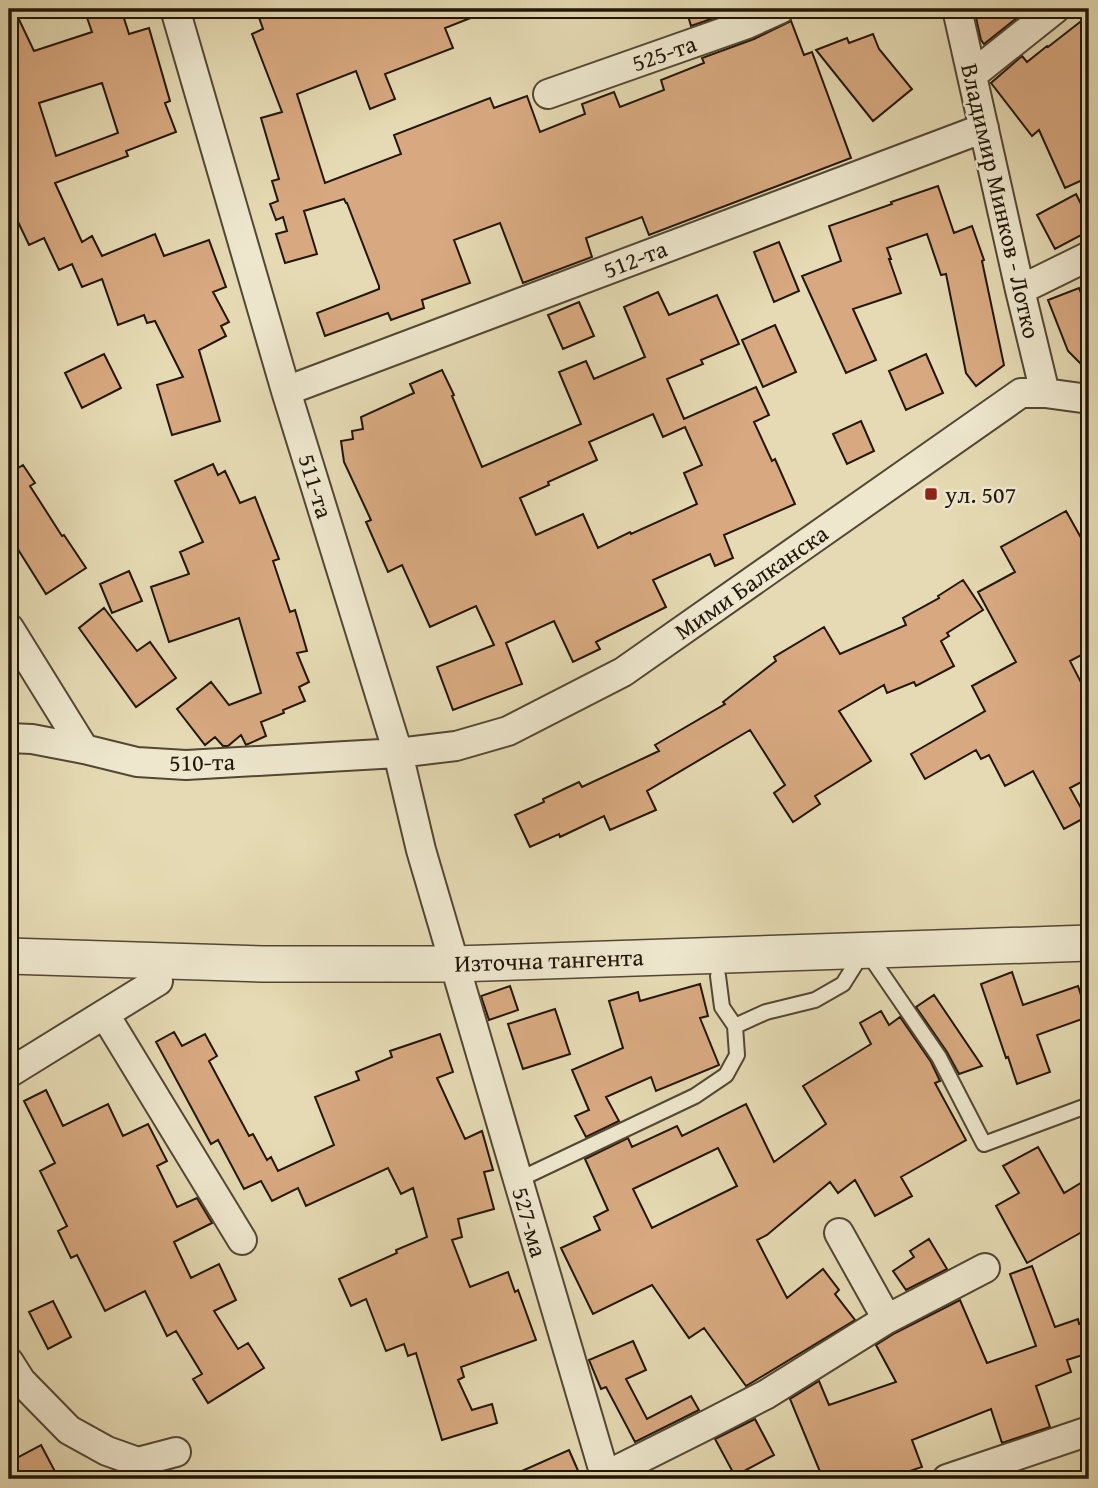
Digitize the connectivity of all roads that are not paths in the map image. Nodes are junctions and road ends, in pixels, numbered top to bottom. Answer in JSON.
{"nodes":[{"id":1,"x":175,"y":9,"type":"edge"},
{"id":2,"x":780,"y":9,"type":"edge"},
{"id":3,"x":957,"y":9,"type":"edge"},
{"id":4,"x":1055,"y":9,"type":"edge"},
{"id":5,"x":972,"y":75,"type":"junction"},
{"id":6,"x":548,"y":94,"type":"dead end"},
{"id":7,"x":984,"y":128,"type":"junction"},
{"id":8,"x":1089,"y":256,"type":"edge"},
{"id":9,"x":1020,"y":290,"type":"junction"},
{"id":10,"x":286,"y":390,"type":"junction"},
{"id":11,"x":1045,"y":393,"type":"junction"},
{"id":12,"x":1089,"y":399,"type":"edge"},
{"id":13,"x":9,"y":628,"type":"edge"},
{"id":14,"x":9,"y":738,"type":"edge"},
{"id":15,"x":84,"y":749,"type":"junction"},
{"id":16,"x":398,"y":753,"type":"junction"},
{"id":17,"x":1089,"y":943,"type":"edge"},
{"id":18,"x":865,"y":949,"type":"junction"},
{"id":19,"x":9,"y":956,"type":"edge"},
{"id":20,"x":454,"y":964,"type":"junction"},
{"id":21,"x":718,"y":976,"type":"dead end"},
{"id":22,"x":158,"y":981,"type":"dead end"},
{"id":23,"x":105,"y":1015,"type":"junction"},
{"id":24,"x":735,"y":1026,"type":"junction"},
{"id":25,"x":9,"y":1073,"type":"edge"},
{"id":26,"x":1089,"y":1105,"type":"edge"},
{"id":27,"x":518,"y":1180,"type":"junction"},
{"id":28,"x":839,"y":1233,"type":"dead end"},
{"id":29,"x":242,"y":1240,"type":"dead end"},
{"id":30,"x":985,"y":1268,"type":"dead end"},
{"id":31,"x":887,"y":1319,"type":"junction"},
{"id":32,"x":9,"y":1362,"type":"edge"},
{"id":33,"x":1089,"y":1431,"type":"edge"},
{"id":34,"x":176,"y":1452,"type":"dead end"},
{"id":35,"x":606,"y":1478,"type":"edge"},
{"id":36,"x":947,"y":1479,"type":"edge"}],
"edges":[{"from":1,"to":10,"type":"street","name":"511-та"},
{"from":2,"to":6,"type":"street","name":"525-та"},
{"from":3,"to":5,"type":"street","name":"Владимир Минков - Лотко"},
{"from":4,"to":5,"type":"street"},
{"from":5,"to":7,"type":"street","name":"Владимир Минков - Лотко"},
{"from":7,"to":9,"type":"street","name":"Владимир Минков - Лотко"},
{"from":7,"to":10,"type":"street","name":"512-та"},
{"from":8,"to":9,"type":"street"},
{"from":9,"to":11,"type":"street","name":"Владимир Минков - Лотко"},
{"from":10,"to":16,"type":"street","name":"511-та"},
{"from":11,"to":12,"type":"street","name":"Мими Балканска"},
{"from":11,"to":16,"type":"street","name":"Мими Балканска"},
{"from":13,"to":15,"type":"street"},
{"from":14,"to":15,"type":"street","name":"510-та"},
{"from":15,"to":16,"type":"street","name":"510-та"},
{"from":16,"to":20,"type":"street","name":"511-та"},
{"from":17,"to":18,"type":"street","name":"Източна тангента"},
{"from":18,"to":20,"type":"street","name":"Източна тангента"},
{"from":18,"to":24,"type":"lane"},
{"from":18,"to":26,"type":"lane"},
{"from":19,"to":20,"type":"street","name":"Източна тангента"},
{"from":20,"to":27,"type":"street","name":"527-ма"},
{"from":21,"to":24,"type":"lane"},
{"from":22,"to":23,"type":"street"},
{"from":23,"to":25,"type":"street"},
{"from":23,"to":29,"type":"street"},
{"from":24,"to":27,"type":"lane"},
{"from":27,"to":35,"type":"street","name":"527-ма"},
{"from":28,"to":31,"type":"street"},
{"from":30,"to":31,"type":"street"},
{"from":31,"to":35,"type":"street"},
{"from":32,"to":34,"type":"street"},
{"from":33,"to":36,"type":"street"}]}
